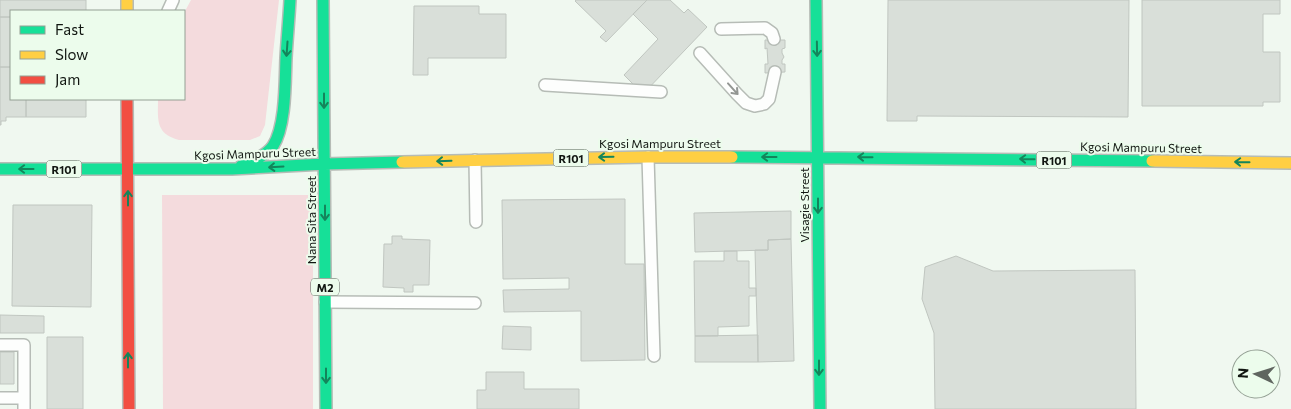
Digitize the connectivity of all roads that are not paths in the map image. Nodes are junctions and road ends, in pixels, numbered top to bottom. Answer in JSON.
{"nodes":[{"id":1,"x":290,"y":0,"type":"edge"},
{"id":2,"x":323,"y":0,"type":"edge"},
{"id":3,"x":816,"y":0,"type":"edge"},
{"id":4,"x":722,"y":29,"type":"dead end"},
{"id":5,"x":774,"y":40,"type":"dead end"},
{"id":6,"x":700,"y":53,"type":"dead end"},
{"id":7,"x":774,"y":72,"type":"dead end"},
{"id":8,"x":545,"y":84,"type":"dead end"},
{"id":9,"x":661,"y":92,"type":"dead end"},
{"id":10,"x":127,"y":100,"type":"edge"},
{"id":11,"x":648,"y":156,"type":"junction"},
{"id":12,"x":818,"y":157,"type":"junction"},
{"id":13,"x":475,"y":160,"type":"junction"},
{"id":14,"x":1291,"y":163,"type":"edge"},
{"id":15,"x":324,"y":164,"type":"junction"},
{"id":16,"x":0,"y":169,"type":"edge"},
{"id":17,"x":128,"y":169,"type":"junction"},
{"id":18,"x":232,"y":169,"type":"junction"},
{"id":19,"x":476,"y":222,"type":"dead end"},
{"id":20,"x":325,"y":302,"type":"junction"},
{"id":21,"x":475,"y":303,"type":"dead end"},
{"id":22,"x":0,"y":344,"type":"edge"},
{"id":23,"x":654,"y":356,"type":"dead end"},
{"id":24,"x":0,"y":398,"type":"edge"},
{"id":25,"x":24,"y":404,"type":"edge"},
{"id":26,"x":129,"y":409,"type":"edge"},
{"id":27,"x":326,"y":409,"type":"edge"},
{"id":28,"x":820,"y":409,"type":"edge"}],
"edges":[{"from":1,"to":18,"type":"main road","one_way":true},
{"from":2,"to":15,"type":"main road","name":"Nana Sita Street","number":"M2","one_way":true},
{"from":3,"to":12,"type":"main road","name":"Visagie Street","one_way":true},
{"from":4,"to":5,"type":"lane"},
{"from":6,"to":7,"type":"lane","one_way":true},
{"from":8,"to":9,"type":"lane"},
{"from":10,"to":17,"type":"main road"},
{"from":12,"to":11,"type":"main road","name":"Kgosi Mampuru Street","number":"R101","one_way":true},
{"from":11,"to":13,"type":"main road","name":"Kgosi Mampuru Street","number":"R101","one_way":true},
{"from":11,"to":23,"type":"lane"},
{"from":14,"to":12,"type":"main road","name":"Kgosi Mampuru Street","number":"R101","one_way":true},
{"from":12,"to":28,"type":"main road","name":"Visagie Street","one_way":true},
{"from":13,"to":15,"type":"main road","name":"Kgosi Mampuru Street","number":"R101","one_way":true},
{"from":13,"to":19,"type":"lane"},
{"from":15,"to":18,"type":"main road","name":"Kgosi Mampuru Street","number":"R101","one_way":true},
{"from":15,"to":20,"type":"main road","name":"Nana Sita Street","number":"M2","one_way":true},
{"from":17,"to":16,"type":"main road","name":"Kgosi Mampuru Street","number":"R101","one_way":true},
{"from":17,"to":18,"type":"main road","name":"Kgosi Mampuru Street","number":"R101"},
{"from":26,"to":17,"type":"main road","one_way":true},
{"from":20,"to":21,"type":"lane"},
{"from":20,"to":27,"type":"main road","name":"Nana Sita Street","number":"M2","one_way":true},
{"from":22,"to":25,"type":"lane"},
{"from":24,"to":25,"type":"lane"}]}
